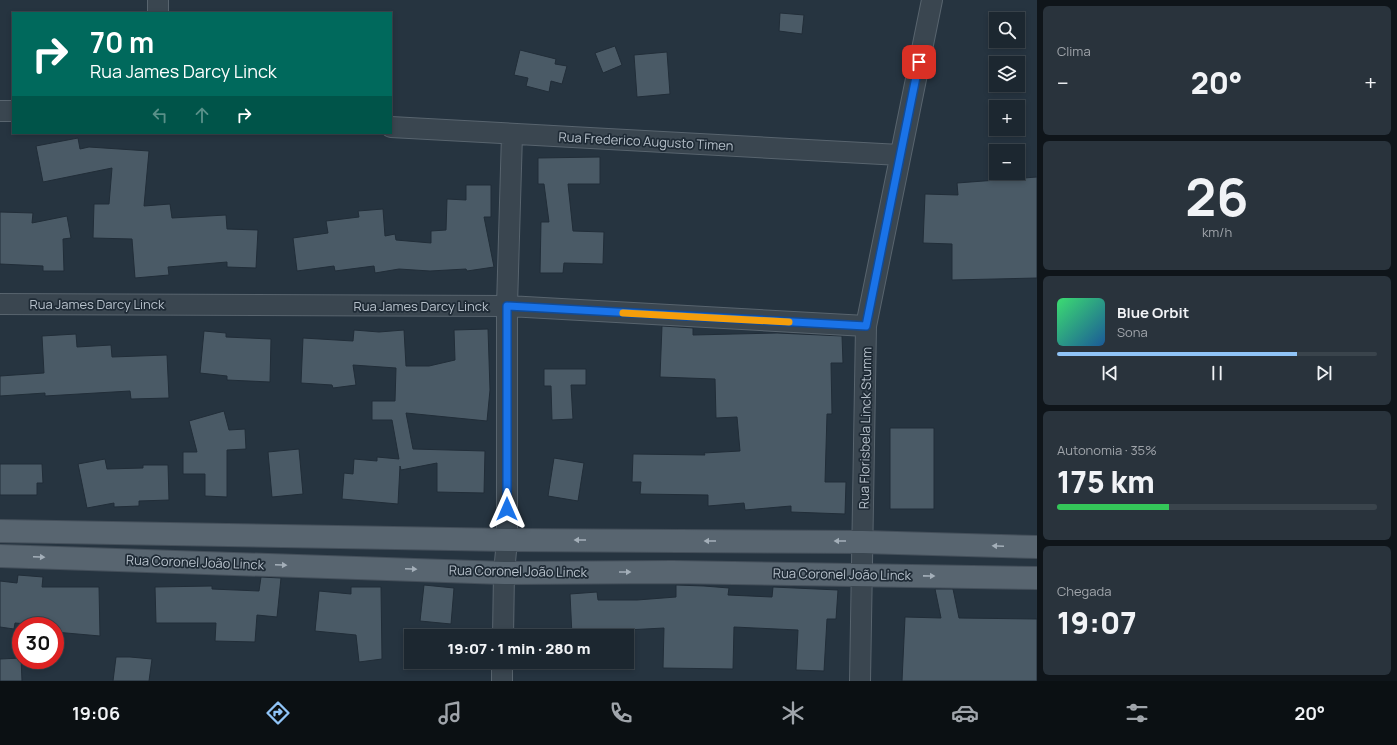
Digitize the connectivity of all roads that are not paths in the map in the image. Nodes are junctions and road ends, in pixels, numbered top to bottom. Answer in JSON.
{"nodes":[{"id":1,"x":158,"y":0,"type":"edge"},
{"id":2,"x":932,"y":0,"type":"edge"},
{"id":3,"x":158,"y":12,"type":"edge"},
{"id":4,"x":0,"y":111,"type":"edge"},
{"id":5,"x":12,"y":111,"type":"edge"},
{"id":6,"x":392,"y":126,"type":"edge"},
{"id":7,"x":512,"y":134,"type":"junction"},
{"id":8,"x":900,"y":155,"type":"junction"},
{"id":9,"x":0,"y":304,"type":"edge"},
{"id":10,"x":507,"y":306,"type":"junction"},
{"id":11,"x":866,"y":326,"type":"junction"},
{"id":12,"x":0,"y":531,"type":"edge"},
{"id":13,"x":507,"y":540,"type":"junction"},
{"id":14,"x":678,"y":541,"type":"junction"},
{"id":15,"x":864,"y":542,"type":"junction"},
{"id":16,"x":1037,"y":547,"type":"edge"},
{"id":17,"x":0,"y":556,"type":"edge"},
{"id":18,"x":504,"y":572,"type":"junction"},
{"id":19,"x":673,"y":572,"type":"junction"},
{"id":20,"x":862,"y":574,"type":"junction"},
{"id":21,"x":1037,"y":578,"type":"edge"},
{"id":22,"x":503,"y":629,"type":"edge"},
{"id":23,"x":502,"y":669,"type":"edge"},
{"id":24,"x":502,"y":681,"type":"edge"},
{"id":25,"x":860,"y":681,"type":"edge"}],
"edges":[{"from":1,"to":3,"type":"street"},
{"from":2,"to":8,"type":"street","name":"Rua Florisbela Linck Stumm"},
{"from":4,"to":5,"type":"street"},
{"from":6,"to":7,"type":"street","name":"Rua Frederico Augusto Timen"},
{"from":7,"to":8,"type":"street","name":"Rua Frederico Augusto Timen"},
{"from":7,"to":10,"type":"street"},
{"from":8,"to":11,"type":"street","name":"Rua Florisbela Linck Stumm"},
{"from":9,"to":10,"type":"street","name":"Rua James Darcy Linck"},
{"from":10,"to":11,"type":"street","name":"Rua James Darcy Linck"},
{"from":10,"to":13,"type":"street"},
{"from":11,"to":15,"type":"street","name":"Rua Florisbela Linck Stumm"},
{"from":12,"to":13,"type":"main road","name":"Rua Coronel João Linck"},
{"from":14,"to":13,"type":"main road","name":"Rua Coronel João Linck","one_way":true},
{"from":13,"to":18,"type":"street"},
{"from":15,"to":14,"type":"main road","name":"Rua Coronel João Linck","one_way":true},
{"from":14,"to":19,"type":"main road"},
{"from":16,"to":15,"type":"main road","name":"Rua Coronel João Linck","one_way":true},
{"from":15,"to":20,"type":"street","name":"Rua Florisbela Linck Stumm"},
{"from":17,"to":18,"type":"main road","name":"Rua Coronel João Linck","one_way":true},
{"from":18,"to":19,"type":"main road","name":"Rua Coronel João Linck","one_way":true},
{"from":18,"to":22,"type":"street"},
{"from":19,"to":20,"type":"main road","name":"Rua Coronel João Linck"},
{"from":20,"to":21,"type":"main road","name":"Rua Coronel João Linck","one_way":true},
{"from":20,"to":25,"type":"street","name":"Rua Florisbela Linck Stumm"},
{"from":23,"to":24,"type":"street"}]}
